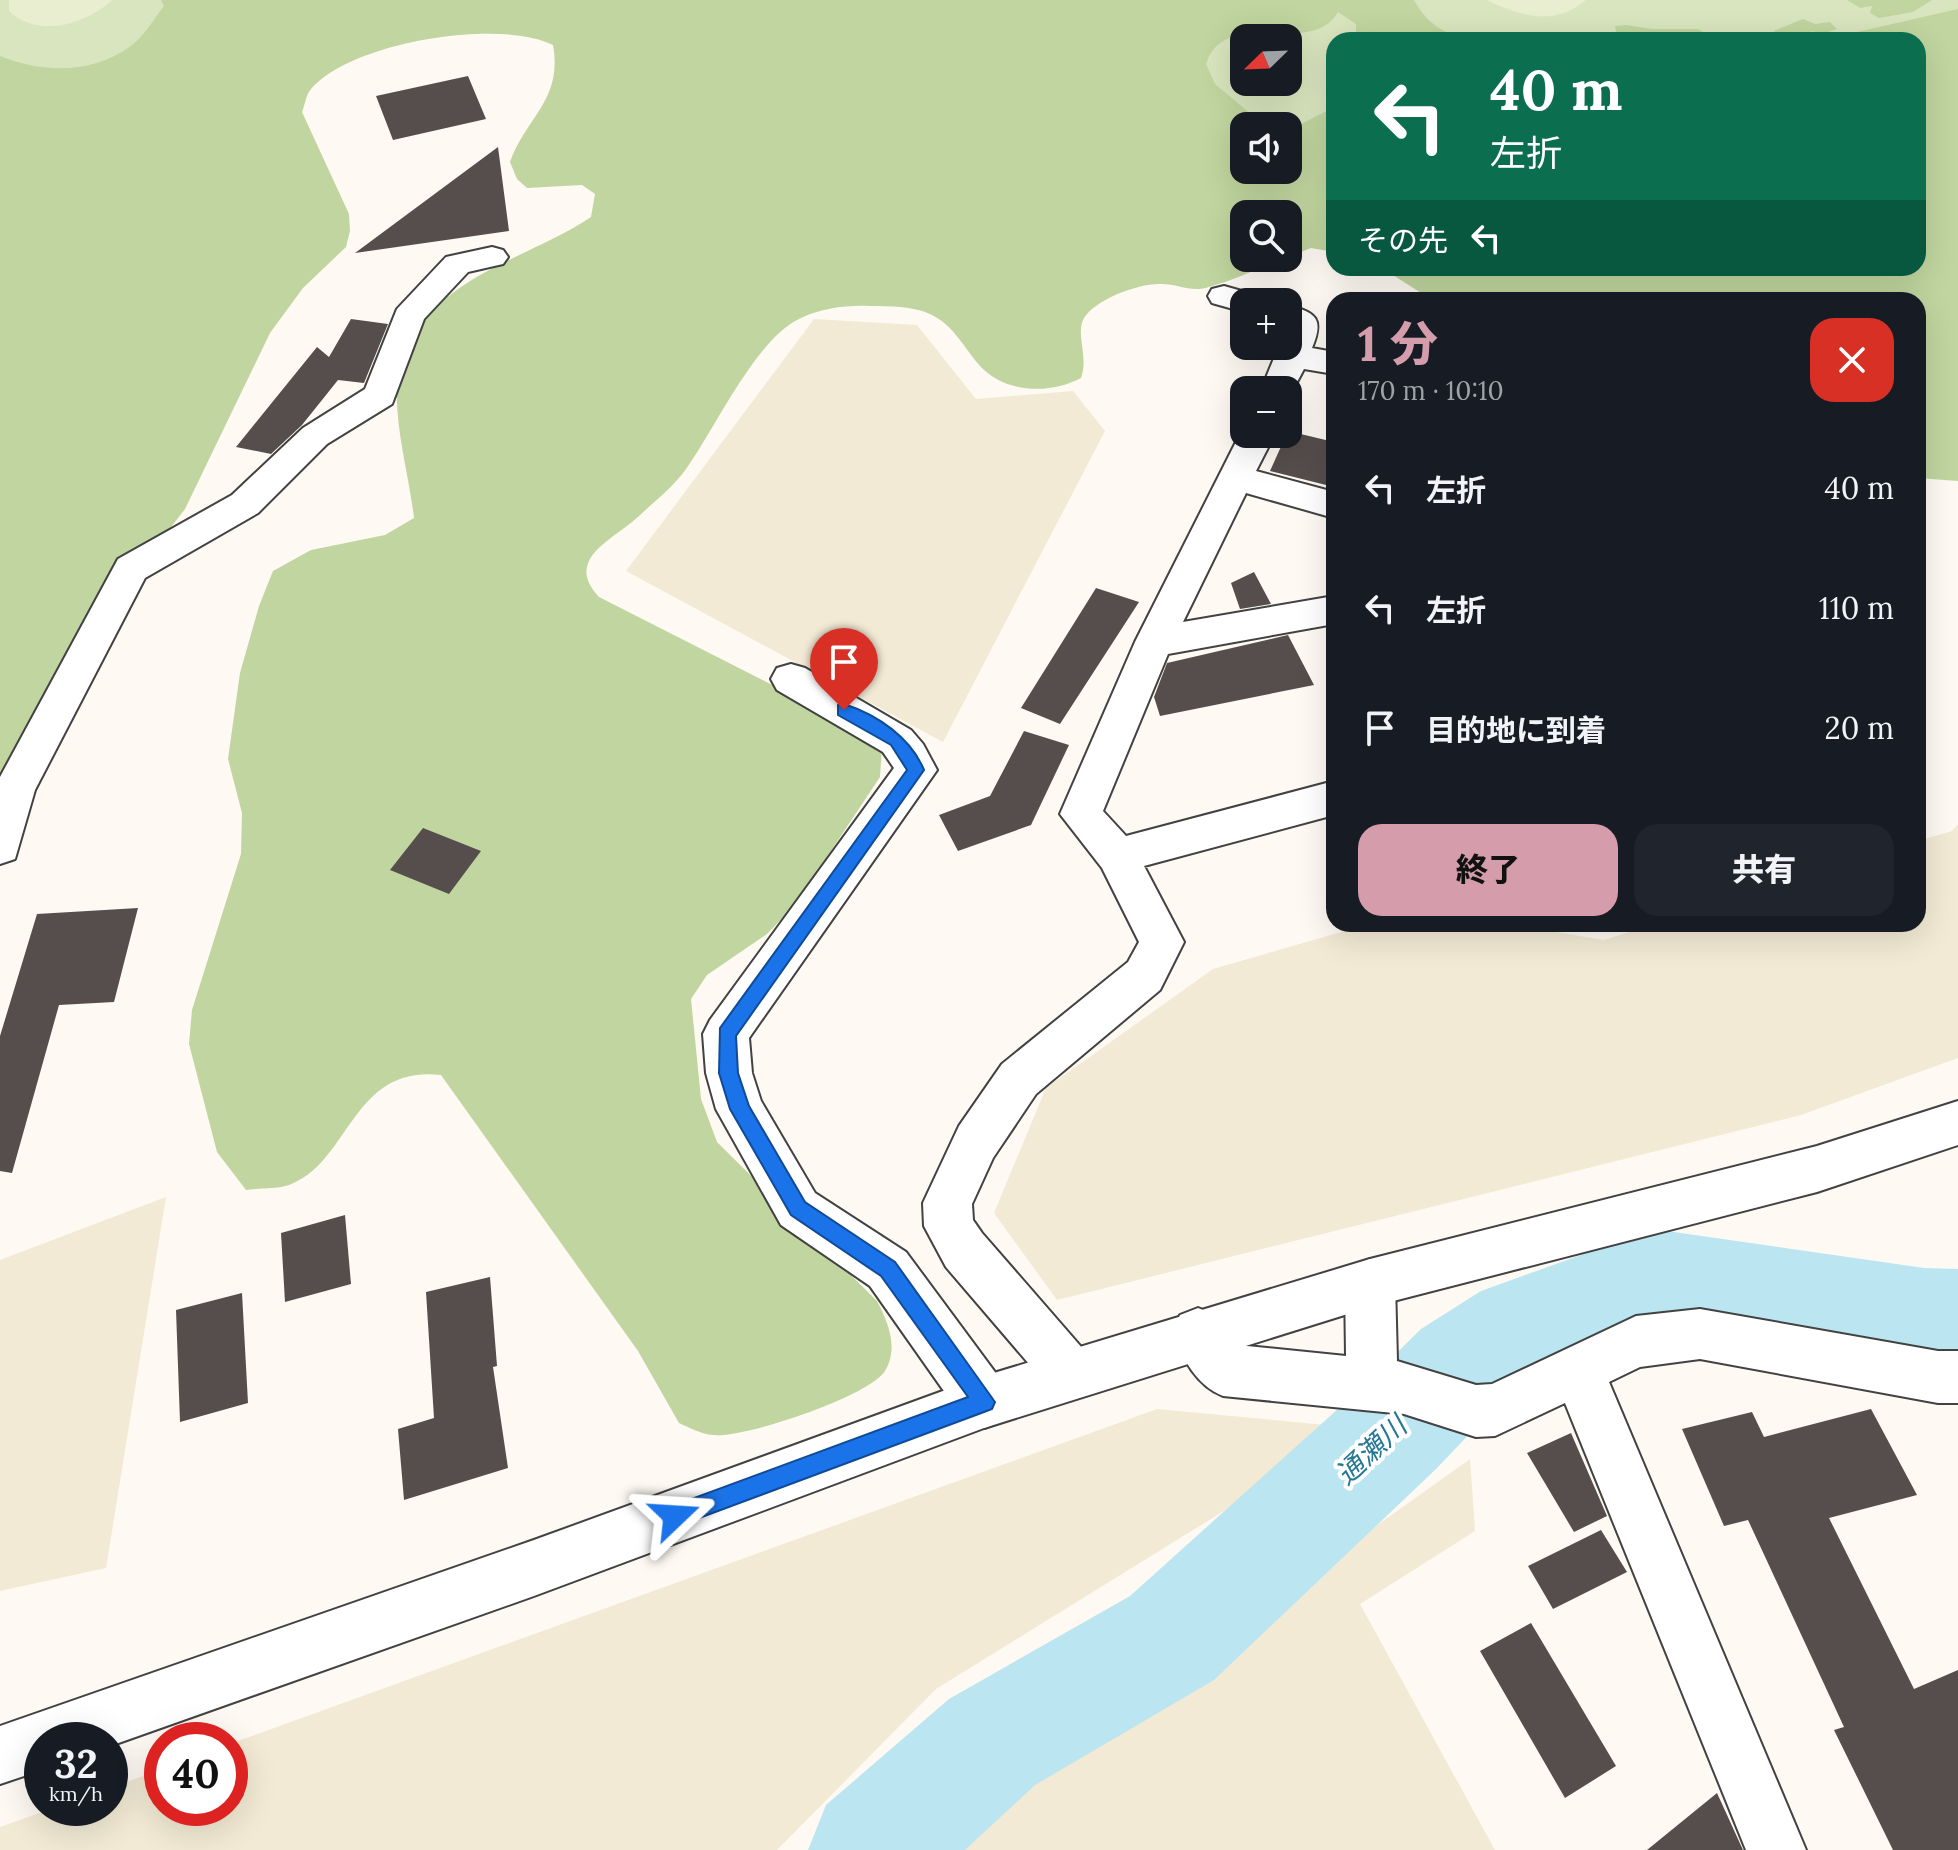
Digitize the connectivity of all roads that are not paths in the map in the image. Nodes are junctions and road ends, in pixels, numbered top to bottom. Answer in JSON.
{"nodes":[{"id":1,"x":492,"y":257,"type":"dead end"},
{"id":2,"x":1302,"y":357,"type":"edge"},
{"id":3,"x":1326,"y":362,"type":"edge"},
{"id":4,"x":1250,"y":448,"type":"edge"},
{"id":5,"x":1235,"y":478,"type":"junction"},
{"id":6,"x":1326,"y":503,"type":"edge"},
{"id":7,"x":1326,"y":611,"type":"edge"},
{"id":8,"x":1154,"y":642,"type":"junction"},
{"id":9,"x":791,"y":679,"type":"dead end"},
{"id":10,"x":1326,"y":800,"type":"edge"},
{"id":11,"x":0,"y":847,"type":"edge"},
{"id":12,"x":1117,"y":856,"type":"junction"},
{"id":13,"x":1958,"y":1123,"type":"edge"},
{"id":14,"x":1370,"y":1283,"type":"junction"},
{"id":15,"x":1198,"y":1333,"type":"junction"},
{"id":16,"x":1578,"y":1371,"type":"junction"},
{"id":17,"x":1071,"y":1374,"type":"junction"},
{"id":18,"x":1388,"y":1387,"type":"junction"},
{"id":19,"x":1951,"y":1387,"type":"edge"},
{"id":20,"x":984,"y":1402,"type":"junction"},
{"id":21,"x":94,"y":1722,"type":"edge"},
{"id":22,"x":24,"y":1747,"type":"edge"},
{"id":23,"x":0,"y":1755,"type":"edge"},
{"id":24,"x":1776,"y":1850,"type":"edge"}],
"edges":[{"from":1,"to":11,"type":"street"},
{"from":2,"to":3,"type":"street"},
{"from":4,"to":5,"type":"street"},
{"from":5,"to":6,"type":"street"},
{"from":5,"to":8,"type":"street"},
{"from":7,"to":8,"type":"street"},
{"from":8,"to":12,"type":"street"},
{"from":9,"to":20,"type":"street"},
{"from":10,"to":12,"type":"street"},
{"from":12,"to":17,"type":"street"},
{"from":13,"to":14,"type":"street"},
{"from":14,"to":15,"type":"street"},
{"from":14,"to":18,"type":"street"},
{"from":15,"to":17,"type":"street"},
{"from":15,"to":18,"type":"street"},
{"from":16,"to":18,"type":"street"},
{"from":16,"to":19,"type":"street"},
{"from":16,"to":24,"type":"street"},
{"from":17,"to":20,"type":"street"},
{"from":20,"to":21,"type":"street"},
{"from":22,"to":23,"type":"street"}]}
